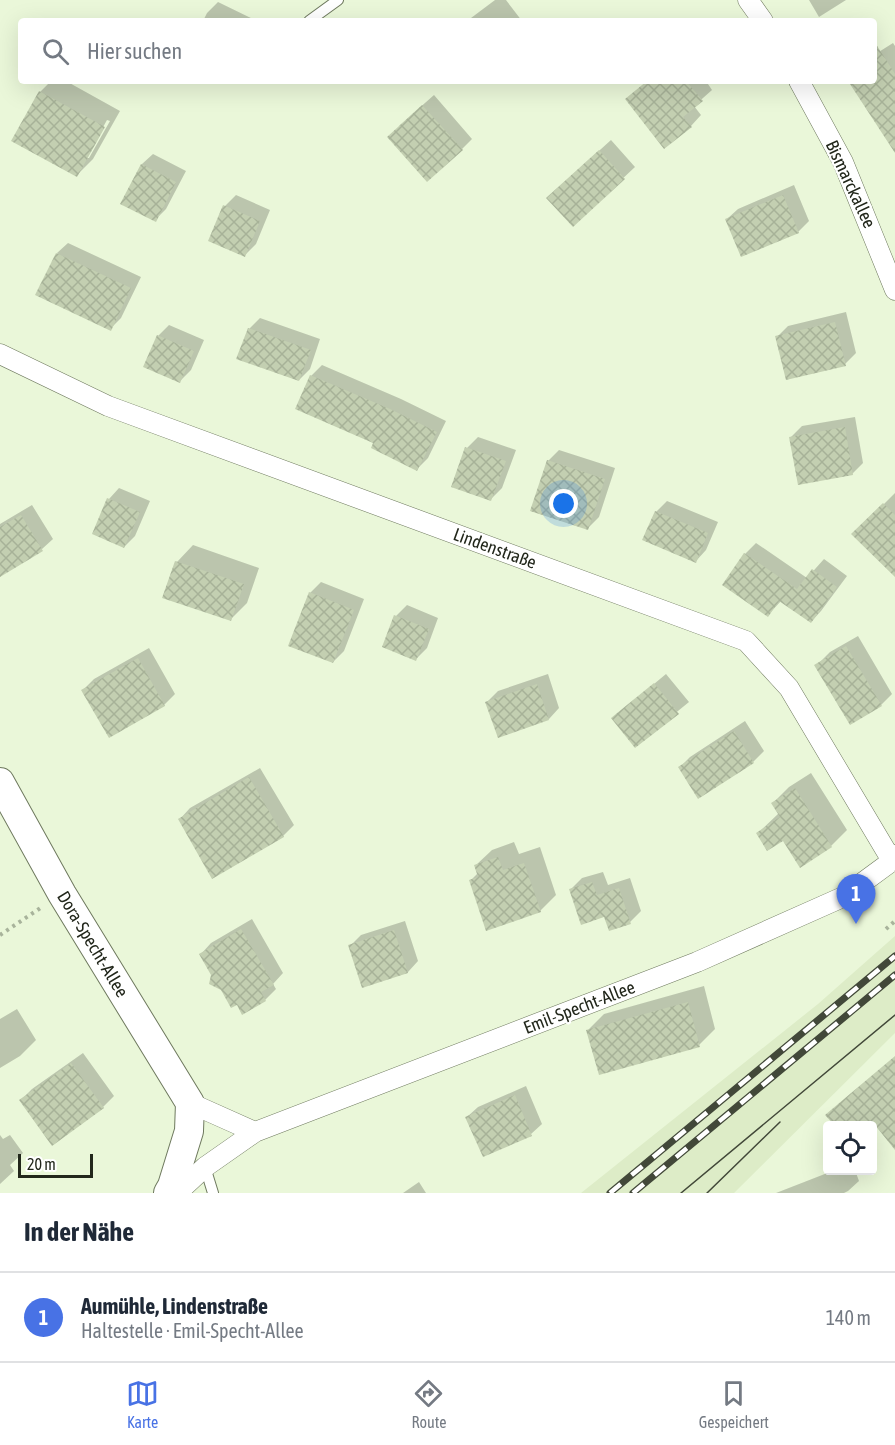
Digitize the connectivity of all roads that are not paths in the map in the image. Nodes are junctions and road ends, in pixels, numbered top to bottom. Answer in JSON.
{"nodes":[{"id":1,"x":338,"y":0,"type":"edge"},
{"id":2,"x":748,"y":0,"type":"edge"},
{"id":3,"x":313,"y":18,"type":"edge"},
{"id":4,"x":761,"y":18,"type":"edge"},
{"id":5,"x":801,"y":84,"type":"edge"},
{"id":6,"x":895,"y":290,"type":"edge"},
{"id":7,"x":0,"y":354,"type":"edge"},
{"id":8,"x":0,"y":782,"type":"edge"},
{"id":9,"x":894,"y":858,"type":"edge"},
{"id":10,"x":190,"y":1103,"type":"junction"},
{"id":11,"x":255,"y":1131,"type":"junction"},
{"id":12,"x":205,"y":1167,"type":"junction"},
{"id":13,"x":168,"y":1193,"type":"edge"},
{"id":14,"x":177,"y":1193,"type":"edge"},
{"id":15,"x":213,"y":1193,"type":"edge"}],
"edges":[{"from":1,"to":3,"type":"lane"},
{"from":2,"to":4,"type":"street"},
{"from":5,"to":6,"type":"street","name":"Bismarckallee"},
{"from":7,"to":9,"type":"street","name":"Lindenstraße"},
{"from":8,"to":10,"type":"street","name":"Dora-Specht-Allee"},
{"from":9,"to":11,"type":"street","name":"Emil-Specht-Allee"},
{"from":10,"to":11,"type":"street"},
{"from":10,"to":13,"type":"street"},
{"from":11,"to":12,"type":"street","name":"Emil-Specht-Allee"},
{"from":12,"to":14,"type":"street","name":"Emil-Specht-Allee"},
{"from":12,"to":15,"type":"lane"}]}
